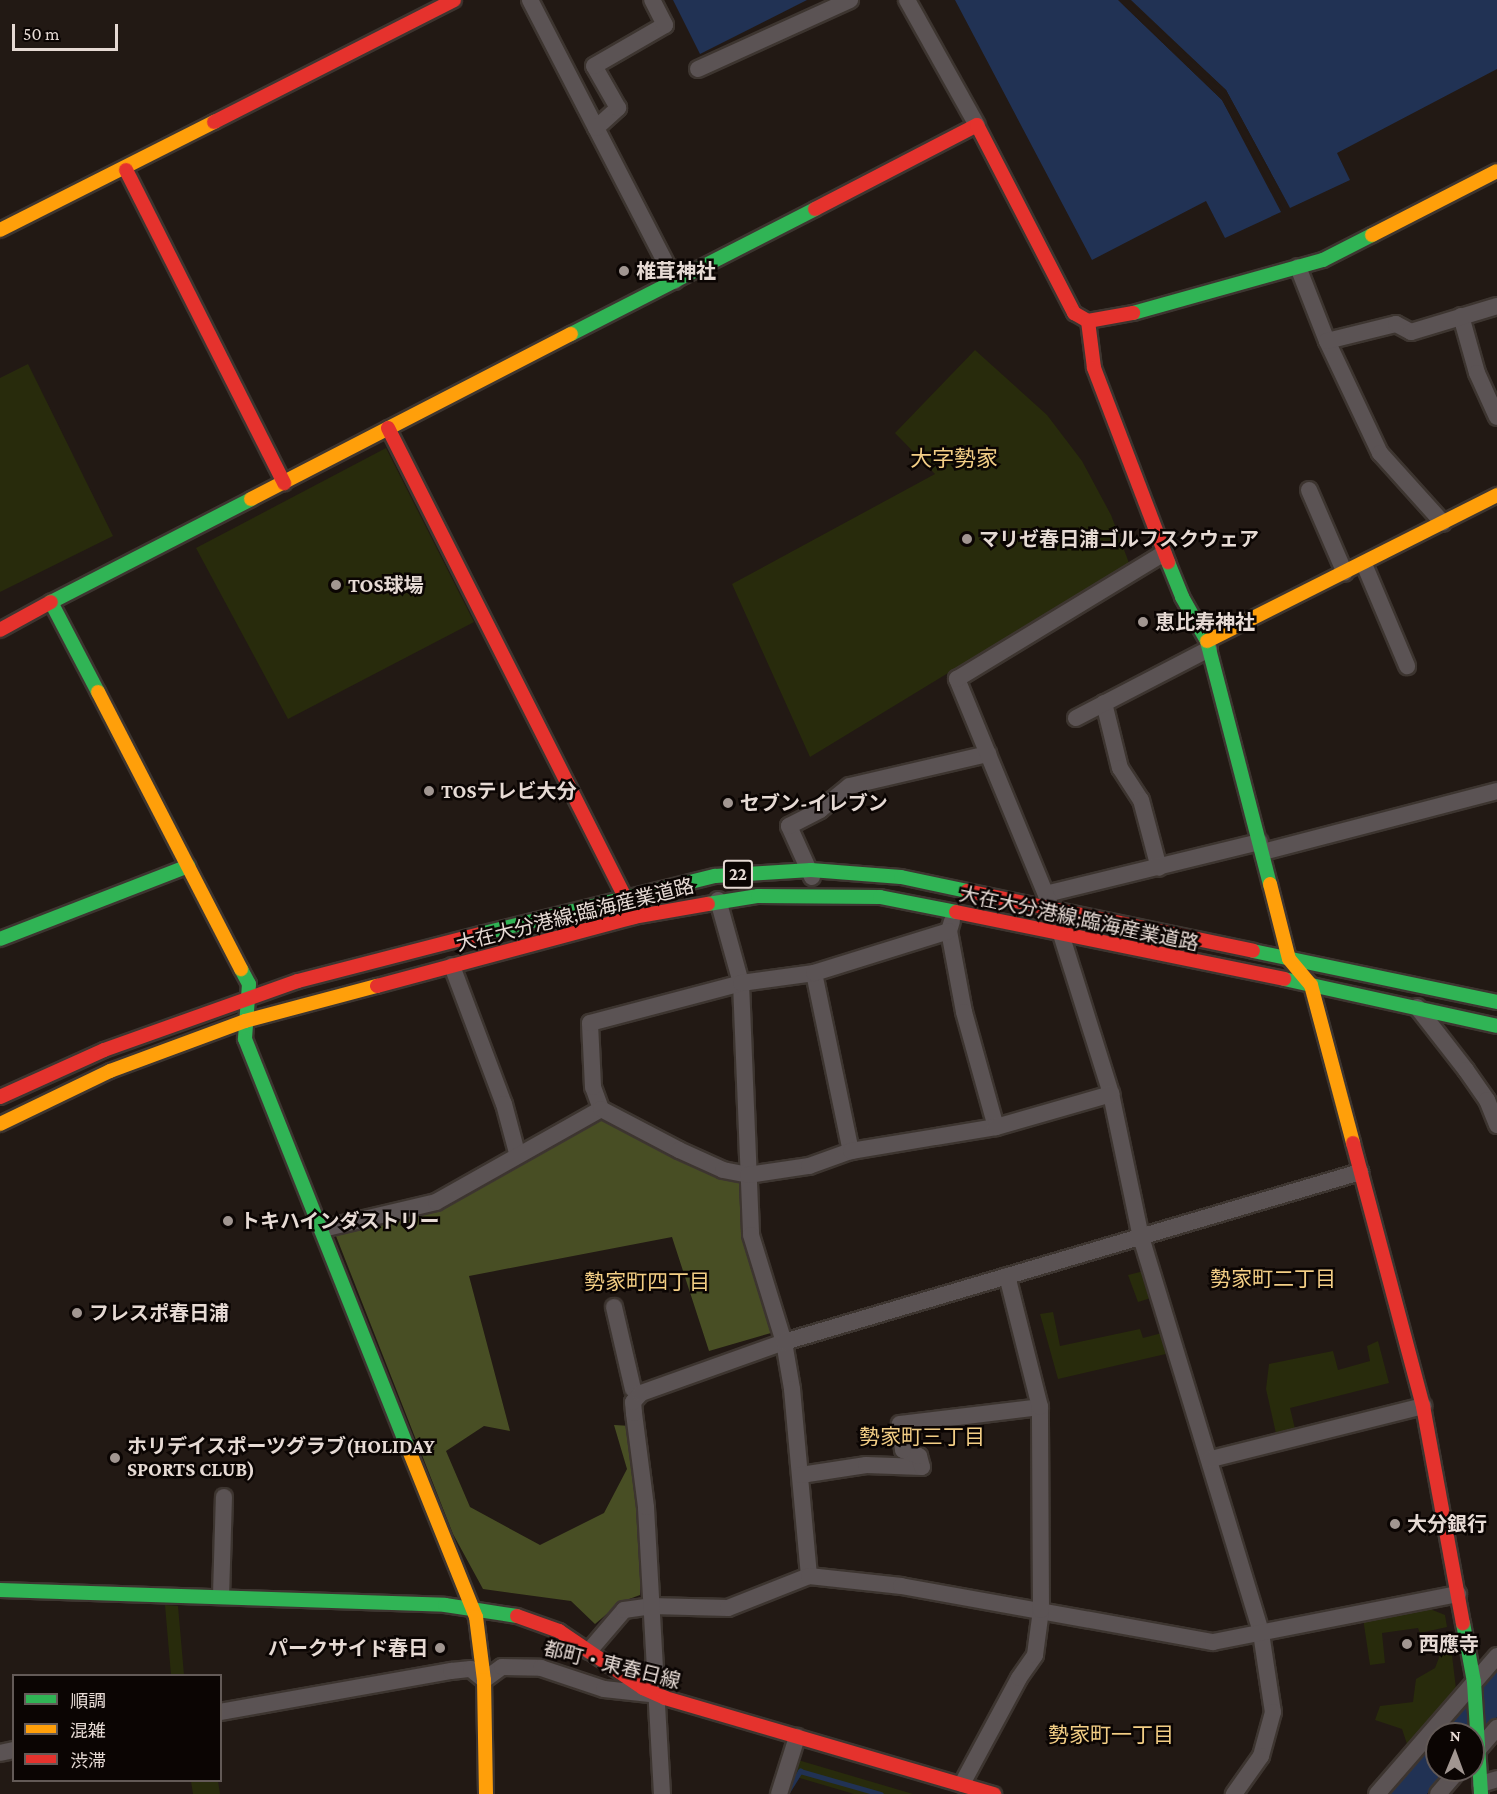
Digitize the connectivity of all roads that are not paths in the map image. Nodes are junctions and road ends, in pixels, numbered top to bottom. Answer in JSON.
{"nodes":[{"id":1,"x":454,"y":0,"type":"edge"},
{"id":2,"x":530,"y":0,"type":"edge"},
{"id":3,"x":652,"y":0,"type":"edge"},
{"id":4,"x":850,"y":0,"type":"edge"},
{"id":5,"x":907,"y":0,"type":"edge"},
{"id":6,"x":698,"y":69,"type":"dead end"},
{"id":7,"x":977,"y":125,"type":"junction"},
{"id":8,"x":596,"y":128,"type":"junction"},
{"id":9,"x":126,"y":170,"type":"junction"},
{"id":10,"x":1497,"y":171,"type":"edge"},
{"id":11,"x":0,"y":230,"type":"edge"},
{"id":12,"x":1298,"y":267,"type":"junction"},
{"id":13,"x":675,"y":281,"type":"junction"},
{"id":14,"x":1497,"y":306,"type":"edge"},
{"id":15,"x":1461,"y":316,"type":"junction"},
{"id":16,"x":1088,"y":321,"type":"junction"},
{"id":17,"x":1327,"y":341,"type":"junction"},
{"id":18,"x":1497,"y":417,"type":"edge"},
{"id":19,"x":388,"y":428,"type":"junction"},
{"id":20,"x":284,"y":483,"type":"junction"},
{"id":21,"x":1309,"y":490,"type":"dead end"},
{"id":22,"x":1497,"y":495,"type":"edge"},
{"id":23,"x":1443,"y":523,"type":"junction"},
{"id":24,"x":1164,"y":553,"type":"junction"},
{"id":25,"x":1364,"y":564,"type":"junction"},
{"id":26,"x":1345,"y":573,"type":"junction"},
{"id":27,"x":51,"y":602,"type":"junction"},
{"id":28,"x":0,"y":630,"type":"edge"},
{"id":29,"x":1208,"y":645,"type":"junction"},
{"id":30,"x":1407,"y":666,"type":"dead end"},
{"id":31,"x":1104,"y":703,"type":"junction"},
{"id":32,"x":1076,"y":718,"type":"dead end"},
{"id":33,"x":988,"y":754,"type":"junction"},
{"id":34,"x":1497,"y":791,"type":"edge"},
{"id":35,"x":1261,"y":847,"type":"junction"},
{"id":36,"x":188,"y":866,"type":"junction"},
{"id":37,"x":1159,"y":868,"type":"junction"},
{"id":38,"x":811,"y":870,"type":"junction"},
{"id":39,"x":626,"y":895,"type":"junction"},
{"id":40,"x":813,"y":895,"type":"junction"},
{"id":41,"x":718,"y":900,"type":"junction"},
{"id":42,"x":1048,"y":900,"type":"junction"},
{"id":43,"x":955,"y":912,"type":"junction"},
{"id":44,"x":634,"y":917,"type":"junction"},
{"id":45,"x":949,"y":931,"type":"junction"},
{"id":46,"x":1061,"y":934,"type":"junction"},
{"id":47,"x":0,"y":939,"type":"edge"},
{"id":48,"x":1289,"y":959,"type":"junction"},
{"id":49,"x":452,"y":966,"type":"junction"},
{"id":50,"x":814,"y":973,"type":"junction"},
{"id":51,"x":741,"y":983,"type":"junction"},
{"id":52,"x":1311,"y":985,"type":"junction"},
{"id":53,"x":251,"y":996,"type":"junction"},
{"id":54,"x":1497,"y":1002,"type":"edge"},
{"id":55,"x":1415,"y":1006,"type":"junction"},
{"id":56,"x":245,"y":1021,"type":"junction"},
{"id":57,"x":1497,"y":1026,"type":"edge"},
{"id":58,"x":1111,"y":1094,"type":"junction"},
{"id":59,"x":0,"y":1097,"type":"edge"},
{"id":60,"x":601,"y":1109,"type":"junction"},
{"id":61,"x":0,"y":1124,"type":"edge"},
{"id":62,"x":1497,"y":1125,"type":"edge"},
{"id":63,"x":996,"y":1127,"type":"junction"},
{"id":64,"x":851,"y":1151,"type":"junction"},
{"id":65,"x":517,"y":1153,"type":"junction"},
{"id":66,"x":1360,"y":1172,"type":"junction"},
{"id":67,"x":747,"y":1175,"type":"junction"},
{"id":68,"x":322,"y":1229,"type":"junction"},
{"id":69,"x":1141,"y":1237,"type":"junction"},
{"id":70,"x":1007,"y":1276,"type":"junction"},
{"id":71,"x":614,"y":1307,"type":"dead end"},
{"id":72,"x":784,"y":1342,"type":"junction"},
{"id":73,"x":633,"y":1389,"type":"dead end"},
{"id":74,"x":1422,"y":1406,"type":"junction"},
{"id":75,"x":1040,"y":1407,"type":"junction"},
{"id":76,"x":1211,"y":1459,"type":"junction"},
{"id":77,"x":801,"y":1475,"type":"junction"},
{"id":78,"x":224,"y":1497,"type":"dead end"},
{"id":79,"x":809,"y":1576,"type":"junction"},
{"id":80,"x":0,"y":1590,"type":"edge"},
{"id":81,"x":1458,"y":1594,"type":"junction"},
{"id":82,"x":221,"y":1596,"type":"junction"},
{"id":83,"x":651,"y":1606,"type":"junction"},
{"id":84,"x":471,"y":1607,"type":"junction"},
{"id":85,"x":1041,"y":1610,"type":"junction"},
{"id":86,"x":1261,"y":1632,"type":"junction"},
{"id":87,"x":589,"y":1651,"type":"junction"},
{"id":88,"x":1497,"y":1656,"type":"edge"},
{"id":89,"x":484,"y":1680,"type":"junction"},
{"id":90,"x":1474,"y":1685,"type":"junction"},
{"id":91,"x":657,"y":1695,"type":"junction"},
{"id":92,"x":222,"y":1712,"type":"edge"},
{"id":93,"x":1476,"y":1722,"type":"edge"},
{"id":94,"x":1497,"y":1728,"type":"edge"},
{"id":95,"x":797,"y":1737,"type":"junction"},
{"id":96,"x":1485,"y":1741,"type":"edge"},
{"id":97,"x":1449,"y":1782,"type":"edge"},
{"id":98,"x":952,"y":1786,"type":"edge"},
{"id":99,"x":486,"y":1794,"type":"edge"},
{"id":100,"x":662,"y":1794,"type":"edge"},
{"id":101,"x":779,"y":1794,"type":"edge"},
{"id":102,"x":994,"y":1794,"type":"edge"},
{"id":103,"x":1234,"y":1794,"type":"edge"},
{"id":104,"x":1377,"y":1794,"type":"edge"},
{"id":105,"x":1438,"y":1794,"type":"edge"}],
"edges":[{"from":1,"to":9,"type":"street"},
{"from":2,"to":8,"type":"street"},
{"from":3,"to":8,"type":"street"},
{"from":4,"to":6,"type":"street"},
{"from":5,"to":7,"type":"street"},
{"from":7,"to":13,"type":"street"},
{"from":7,"to":16,"type":"street"},
{"from":8,"to":13,"type":"street"},
{"from":9,"to":11,"type":"street"},
{"from":9,"to":20,"type":"street"},
{"from":10,"to":12,"type":"street"},
{"from":12,"to":16,"type":"street"},
{"from":12,"to":17,"type":"street"},
{"from":13,"to":19,"type":"street"},
{"from":14,"to":15,"type":"street"},
{"from":15,"to":17,"type":"street"},
{"from":15,"to":18,"type":"street"},
{"from":16,"to":24,"type":"street"},
{"from":17,"to":23,"type":"street"},
{"from":19,"to":20,"type":"street"},
{"from":19,"to":39,"type":"street"},
{"from":20,"to":27,"type":"street"},
{"from":21,"to":26,"type":"street"},
{"from":22,"to":23,"type":"street"},
{"from":23,"to":25,"type":"street"},
{"from":24,"to":29,"type":"street"},
{"from":24,"to":33,"type":"street"},
{"from":25,"to":26,"type":"street"},
{"from":25,"to":30,"type":"street"},
{"from":26,"to":29,"type":"street"},
{"from":27,"to":28,"type":"street"},
{"from":27,"to":36,"type":"street"},
{"from":29,"to":31,"type":"street"},
{"from":29,"to":35,"type":"street"},
{"from":31,"to":32,"type":"street"},
{"from":31,"to":37,"type":"street"},
{"from":33,"to":38,"type":"street"},
{"from":33,"to":42,"type":"street"},
{"from":34,"to":35,"type":"street"},
{"from":35,"to":37,"type":"street"},
{"from":35,"to":48,"type":"street"},
{"from":36,"to":47,"type":"street"},
{"from":36,"to":53,"type":"street"},
{"from":37,"to":42,"type":"street"},
{"from":38,"to":39,"type":"street","name":"大在大分港線;臨海産業道路","number":"22"},
{"from":38,"to":40,"type":"street"},
{"from":38,"to":42,"type":"street","name":"大在大分港線;臨海産業道路","number":"22"},
{"from":39,"to":44,"type":"street"},
{"from":39,"to":53,"type":"street","name":"大在大分港線;臨海産業道路","number":"22"},
{"from":40,"to":41,"type":"street","name":"大在大分港線;臨海産業道路","number":"22"},
{"from":40,"to":43,"type":"street","name":"大在大分港線;臨海産業道路","number":"22"},
{"from":41,"to":44,"type":"street","name":"大在大分港線;臨海産業道路","number":"22"},
{"from":41,"to":51,"type":"street"},
{"from":42,"to":48,"type":"street","name":"大在大分港線;臨海産業道路","number":"22"},
{"from":43,"to":45,"type":"street"},
{"from":43,"to":46,"type":"street","name":"大在大分港線;臨海産業道路","number":"22"},
{"from":44,"to":49,"type":"street","name":"大在大分港線;臨海産業道路","number":"22"},
{"from":45,"to":50,"type":"street"},
{"from":45,"to":63,"type":"street"},
{"from":46,"to":52,"type":"street","name":"大在大分港線;臨海産業道路","number":"22"},
{"from":46,"to":58,"type":"street"},
{"from":48,"to":52,"type":"street"},
{"from":48,"to":54,"type":"street","name":"大在大分港線;臨海産業道路","number":"22"},
{"from":49,"to":56,"type":"street","name":"大在大分港線;臨海産業道路","number":"22"},
{"from":49,"to":65,"type":"street"},
{"from":50,"to":51,"type":"street"},
{"from":50,"to":64,"type":"street"},
{"from":51,"to":60,"type":"street"},
{"from":51,"to":67,"type":"street"},
{"from":52,"to":55,"type":"street","name":"大在大分港線;臨海産業道路","number":"22"},
{"from":52,"to":66,"type":"street"},
{"from":53,"to":56,"type":"street"},
{"from":53,"to":59,"type":"street","name":"大在大分港線;臨海産業道路","number":"22"},
{"from":55,"to":57,"type":"street","name":"大在大分港線;臨海産業道路","number":"22"},
{"from":55,"to":62,"type":"street"},
{"from":56,"to":61,"type":"street","name":"大在大分港線;臨海産業道路","number":"22"},
{"from":56,"to":68,"type":"street"},
{"from":58,"to":63,"type":"street"},
{"from":58,"to":69,"type":"street"},
{"from":60,"to":65,"type":"street"},
{"from":60,"to":67,"type":"street"},
{"from":63,"to":64,"type":"street"},
{"from":64,"to":67,"type":"street"},
{"from":65,"to":68,"type":"street"},
{"from":66,"to":69,"type":"street"},
{"from":66,"to":74,"type":"street"},
{"from":67,"to":72,"type":"street"},
{"from":68,"to":84,"type":"street"},
{"from":69,"to":70,"type":"street"},
{"from":69,"to":76,"type":"street"},
{"from":70,"to":72,"type":"street"},
{"from":70,"to":75,"type":"street"},
{"from":71,"to":73,"type":"street"},
{"from":72,"to":77,"type":"street"},
{"from":72,"to":83,"type":"street"},
{"from":74,"to":76,"type":"street"},
{"from":74,"to":81,"type":"street"},
{"from":75,"to":77,"type":"street"},
{"from":75,"to":85,"type":"street"},
{"from":76,"to":86,"type":"street"},
{"from":77,"to":79,"type":"street"},
{"from":78,"to":82,"type":"street"},
{"from":79,"to":83,"type":"street"},
{"from":79,"to":85,"type":"street"},
{"from":80,"to":82,"type":"street"},
{"from":81,"to":86,"type":"street"},
{"from":81,"to":90,"type":"street"},
{"from":82,"to":84,"type":"street"},
{"from":83,"to":87,"type":"street"},
{"from":83,"to":91,"type":"street"},
{"from":84,"to":87,"type":"street"},
{"from":84,"to":89,"type":"street"},
{"from":85,"to":86,"type":"street"},
{"from":85,"to":98,"type":"street"},
{"from":86,"to":103,"type":"street"},
{"from":87,"to":91,"type":"street"},
{"from":88,"to":90,"type":"street"},
{"from":89,"to":91,"type":"street","name":"都町・東春日線"},
{"from":89,"to":92,"type":"street"},
{"from":89,"to":99,"type":"street"},
{"from":90,"to":93,"type":"street"},
{"from":90,"to":104,"type":"street"},
{"from":91,"to":95,"type":"street","name":"都町・東春日線"},
{"from":91,"to":100,"type":"street"},
{"from":94,"to":96,"type":"street"},
{"from":95,"to":98,"type":"street","name":"都町・東春日線"},
{"from":95,"to":101,"type":"street"},
{"from":97,"to":105,"type":"street"},
{"from":98,"to":102,"type":"street","name":"都町・東春日線"}]}
